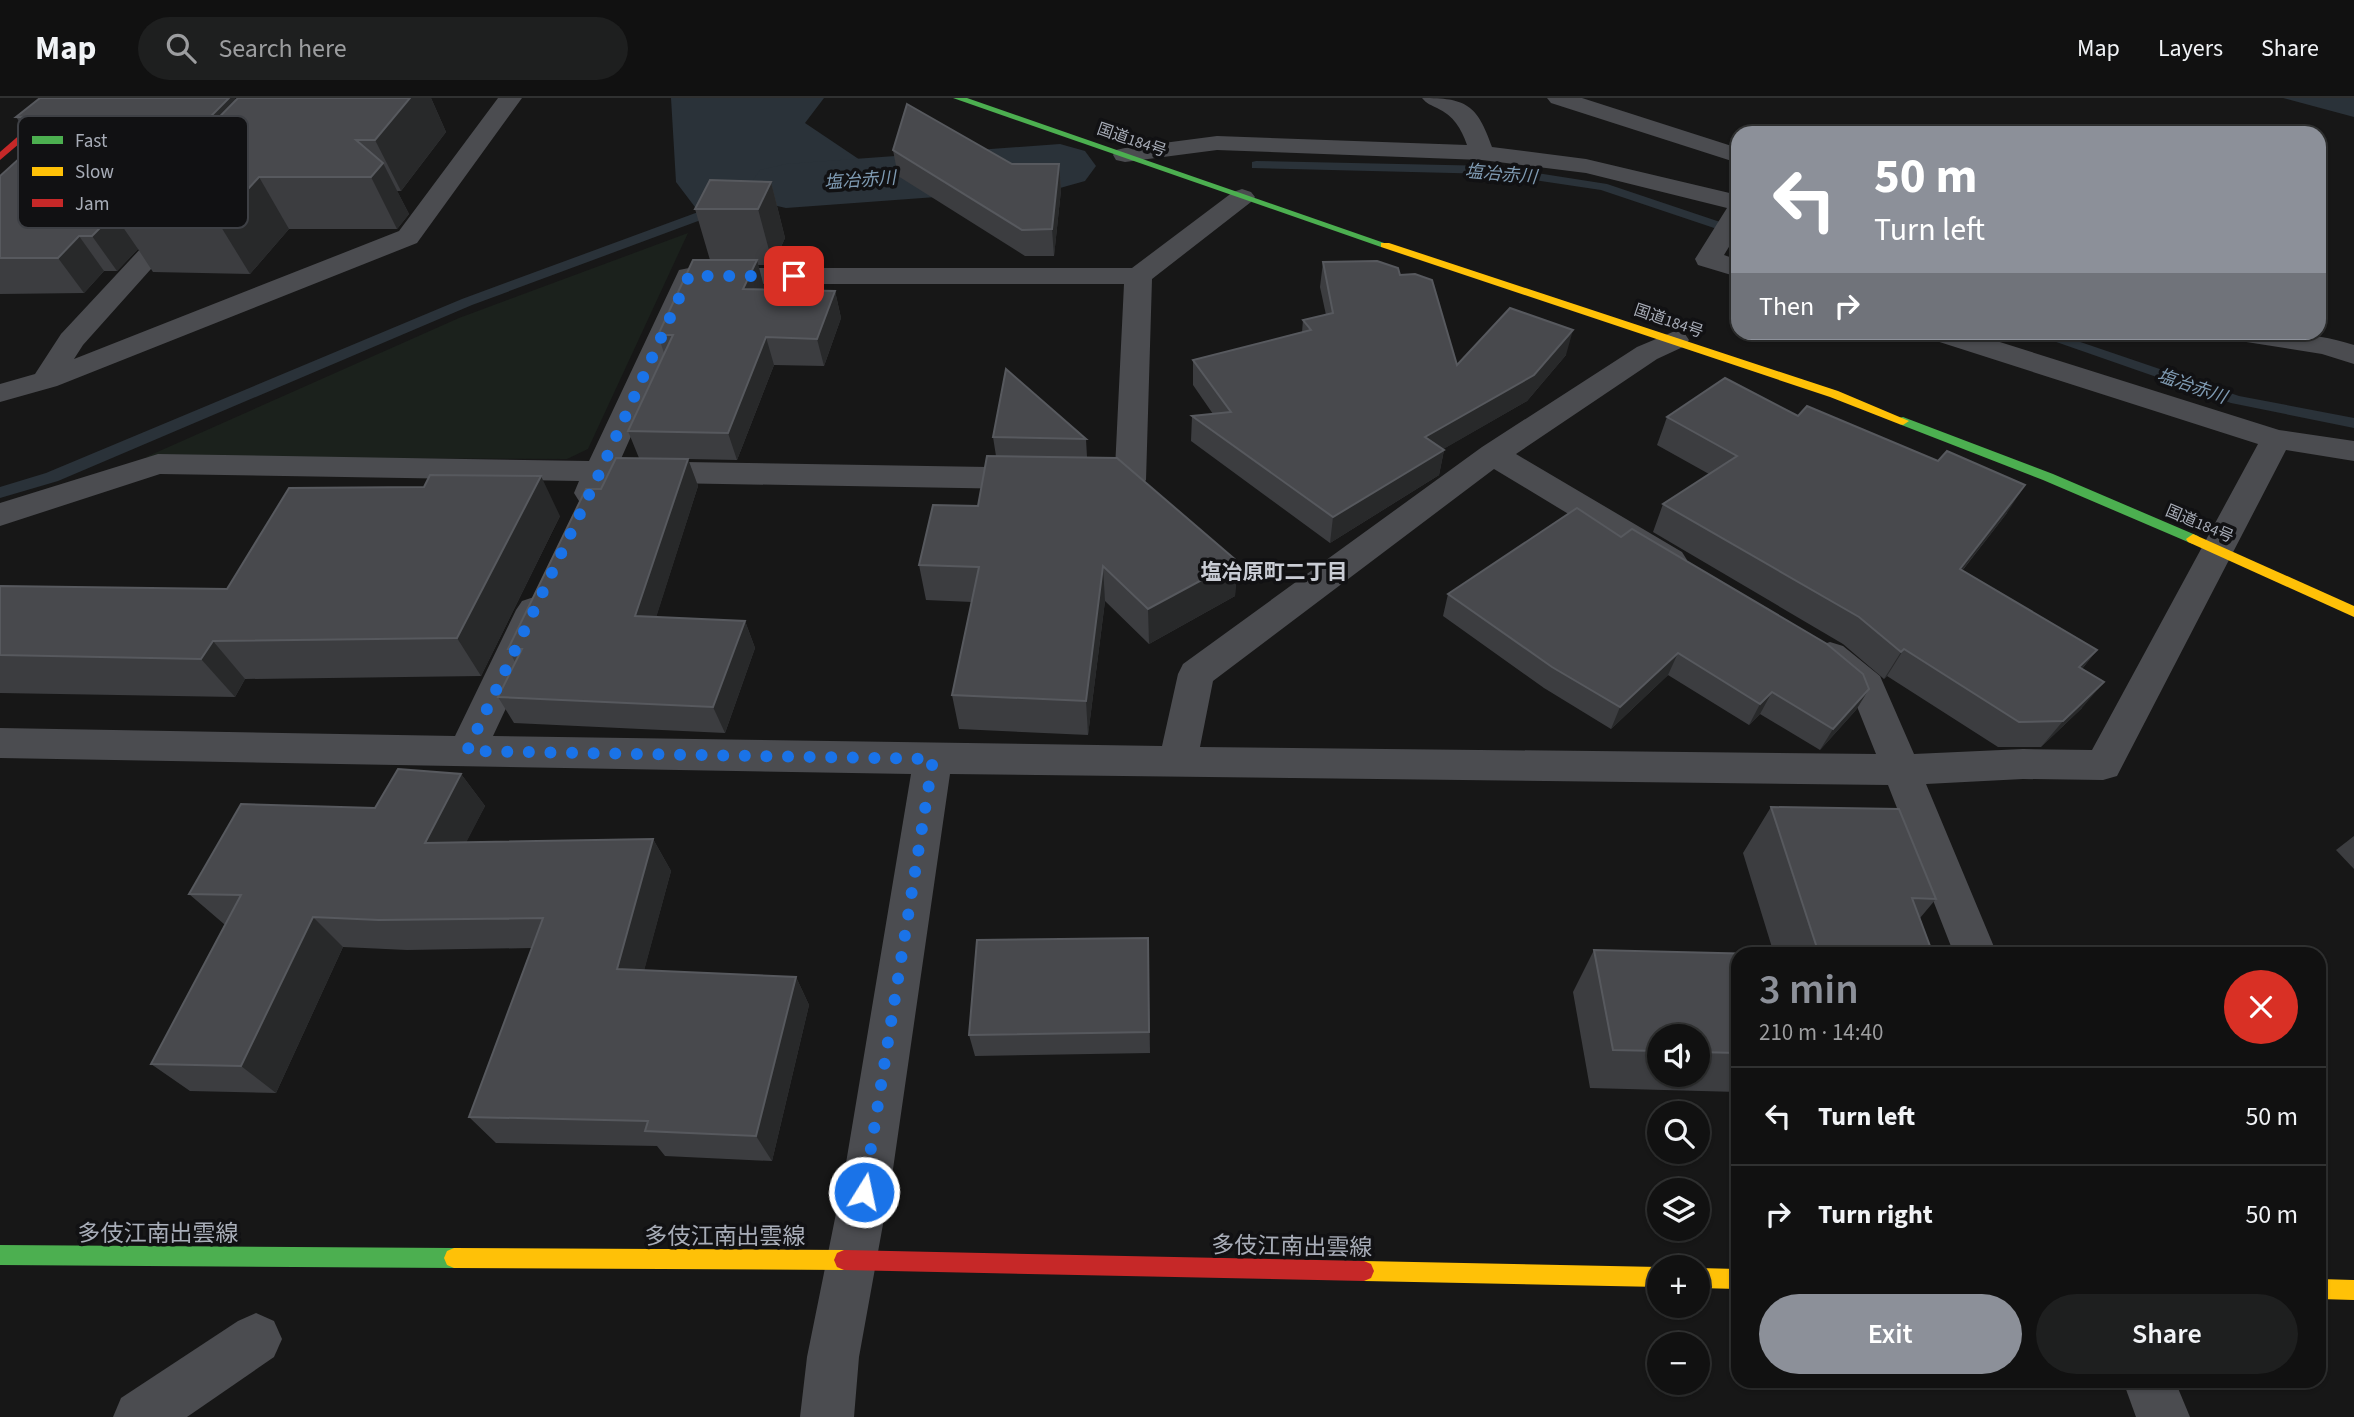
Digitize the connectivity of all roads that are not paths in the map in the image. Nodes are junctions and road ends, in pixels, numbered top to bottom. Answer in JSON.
{"nodes":[{"id":1,"x":68,"y":98,"type":"edge"},
{"id":2,"x":510,"y":98,"type":"edge"},
{"id":3,"x":958,"y":98,"type":"edge"},
{"id":4,"x":1434,"y":98,"type":"edge"},
{"id":5,"x":1559,"y":98,"type":"edge"},
{"id":6,"x":47,"y":116,"type":"edge"},
{"id":7,"x":18,"y":141,"type":"edge"},
{"id":8,"x":1482,"y":153,"type":"junction"},
{"id":9,"x":1731,"y":154,"type":"edge"},
{"id":10,"x":1125,"y":155,"type":"junction"},
{"id":11,"x":0,"y":157,"type":"edge"},
{"id":12,"x":1242,"y":197,"type":"junction"},
{"id":13,"x":1731,"y":210,"type":"edge"},
{"id":14,"x":1731,"y":218,"type":"edge"},
{"id":15,"x":175,"y":228,"type":"edge"},
{"id":16,"x":1731,"y":267,"type":"edge"},
{"id":17,"x":1138,"y":276,"type":"junction"},
{"id":18,"x":1675,"y":340,"type":"junction"},
{"id":19,"x":1962,"y":340,"type":"edge"},
{"id":20,"x":2290,"y":340,"type":"edge"},
{"id":21,"x":2354,"y":355,"type":"edge"},
{"id":22,"x":46,"y":380,"type":"junction"},
{"id":23,"x":0,"y":393,"type":"edge"},
{"id":24,"x":2276,"y":439,"type":"junction"},
{"id":25,"x":2354,"y":451,"type":"edge"},
{"id":26,"x":1493,"y":454,"type":"junction"},
{"id":27,"x":600,"y":472,"type":"junction"},
{"id":28,"x":0,"y":515,"type":"edge"},
{"id":29,"x":577,"y":521,"type":"edge"},
{"id":30,"x":2219,"y":550,"type":"junction"},
{"id":31,"x":1697,"y":576,"type":"edge"},
{"id":32,"x":548,"y":582,"type":"edge"},
{"id":33,"x":2354,"y":612,"type":"edge"},
{"id":34,"x":1805,"y":640,"type":"edge"},
{"id":35,"x":0,"y":743,"type":"edge"},
{"id":36,"x":467,"y":751,"type":"junction"},
{"id":37,"x":933,"y":759,"type":"junction"},
{"id":38,"x":1178,"y":762,"type":"junction"},
{"id":39,"x":1900,"y":770,"type":"junction"},
{"id":40,"x":1973,"y":947,"type":"edge"},
{"id":41,"x":0,"y":1255,"type":"edge"},
{"id":42,"x":851,"y":1260,"type":"junction"},
{"id":43,"x":1647,"y":1277,"type":"edge"},
{"id":44,"x":1710,"y":1278,"type":"edge"},
{"id":45,"x":1731,"y":1279,"type":"edge"},
{"id":46,"x":2326,"y":1289,"type":"edge"},
{"id":47,"x":2354,"y":1290,"type":"edge"},
{"id":48,"x":256,"y":1339,"type":"dead end"},
{"id":49,"x":2152,"y":1388,"type":"edge"},
{"id":50,"x":140,"y":1417,"type":"edge"},
{"id":51,"x":827,"y":1417,"type":"edge"},
{"id":52,"x":2163,"y":1417,"type":"edge"}],
"edges":[{"from":1,"to":6,"type":"main road"},
{"from":2,"to":22,"type":"street"},
{"from":3,"to":10,"type":"main road","name":"国道184号"},
{"from":4,"to":8,"type":"street"},
{"from":5,"to":9,"type":"street"},
{"from":7,"to":11,"type":"main road"},
{"from":8,"to":10,"type":"street"},
{"from":8,"to":13,"type":"street"},
{"from":10,"to":12,"type":"main road","name":"国道184号"},
{"from":12,"to":17,"type":"street"},
{"from":12,"to":18,"type":"main road","name":"国道184号"},
{"from":14,"to":16,"type":"street"},
{"from":15,"to":22,"type":"street"},
{"from":17,"to":27,"type":"street"},
{"from":17,"to":27,"type":"street"},
{"from":18,"to":26,"type":"street"},
{"from":18,"to":30,"type":"main road","name":"国道184号"},
{"from":19,"to":24,"type":"street"},
{"from":20,"to":21,"type":"street"},
{"from":22,"to":23,"type":"street"},
{"from":24,"to":25,"type":"street"},
{"from":24,"to":30,"type":"street"},
{"from":26,"to":31,"type":"street"},
{"from":26,"to":38,"type":"street"},
{"from":27,"to":28,"type":"street"},
{"from":27,"to":29,"type":"street"},
{"from":30,"to":33,"type":"main road","name":"国道184号"},
{"from":30,"to":39,"type":"street"},
{"from":32,"to":36,"type":"street"},
{"from":34,"to":39,"type":"street"},
{"from":35,"to":36,"type":"street"},
{"from":36,"to":37,"type":"street"},
{"from":37,"to":38,"type":"street"},
{"from":37,"to":42,"type":"street"},
{"from":38,"to":39,"type":"street"},
{"from":39,"to":40,"type":"street"},
{"from":41,"to":42,"type":"main road","name":"多伎江南出雲線"},
{"from":42,"to":43,"type":"main road","name":"多伎江南出雲線"},
{"from":42,"to":51,"type":"street"},
{"from":44,"to":45,"type":"main road"},
{"from":46,"to":47,"type":"main road"},
{"from":48,"to":50,"type":"street"},
{"from":49,"to":52,"type":"street"}]}
